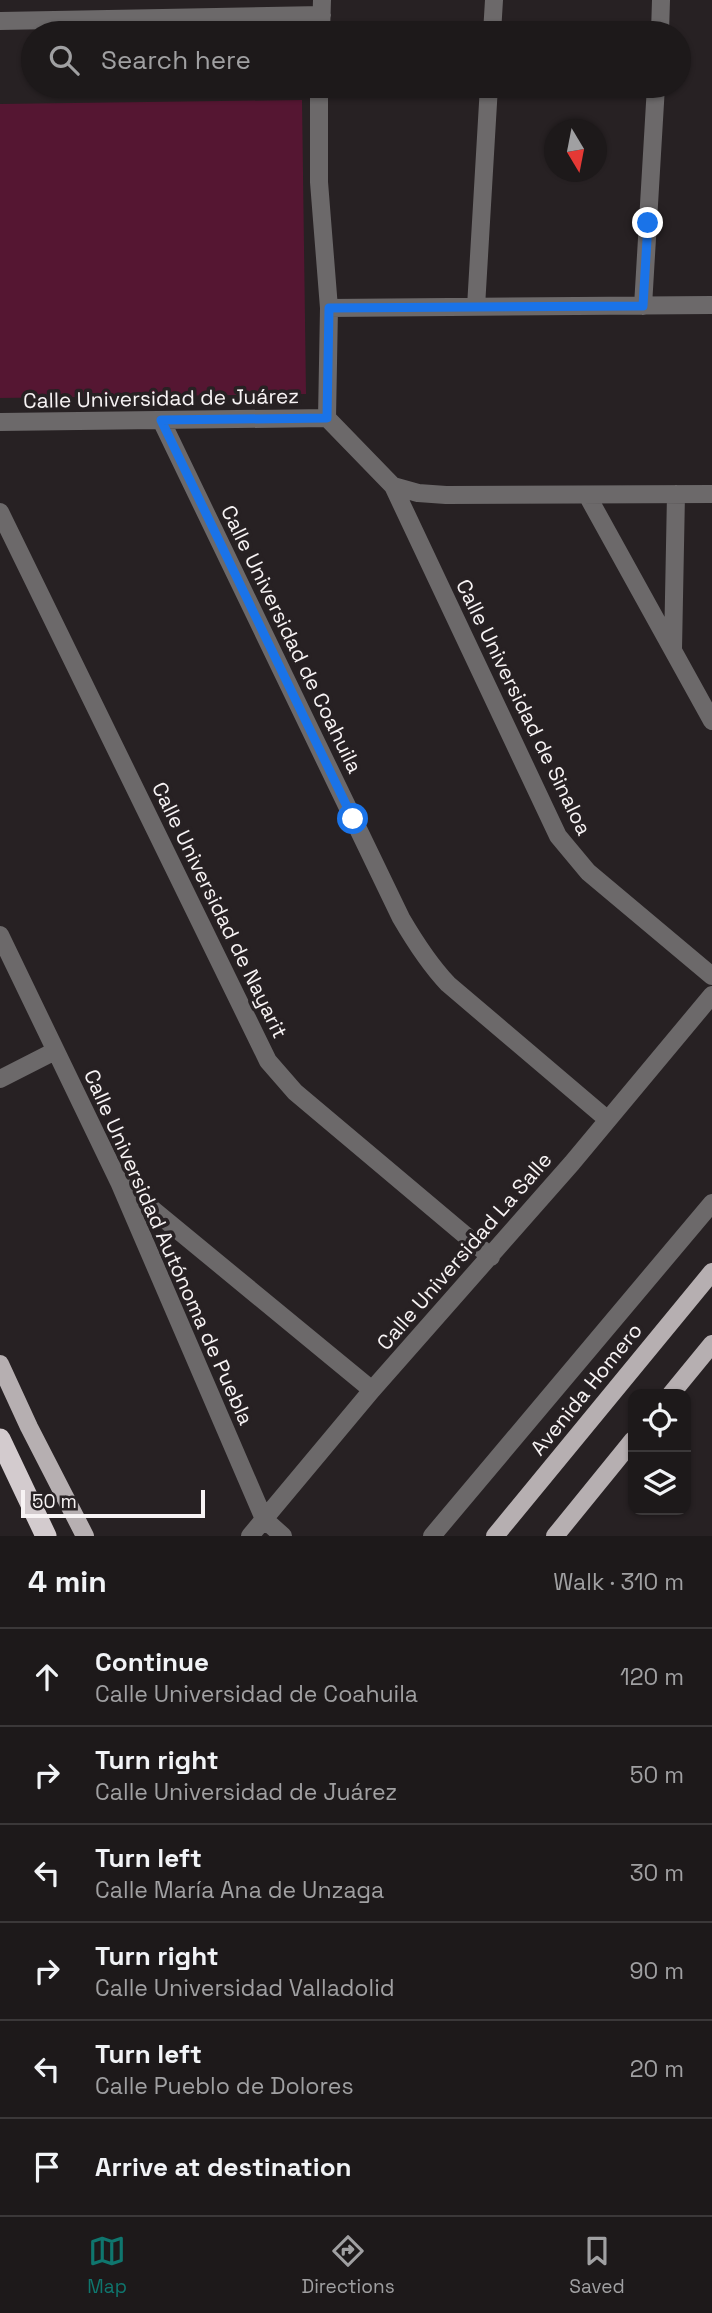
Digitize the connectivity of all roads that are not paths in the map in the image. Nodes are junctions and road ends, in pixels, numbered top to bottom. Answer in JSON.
{"nodes":[{"id":1,"x":494,"y":0,"type":"edge"},
{"id":2,"x":662,"y":0,"type":"edge"},
{"id":3,"x":322,"y":16,"type":"edge"},
{"id":4,"x":0,"y":21,"type":"edge"},
{"id":5,"x":493,"y":21,"type":"edge"},
{"id":6,"x":661,"y":21,"type":"edge"},
{"id":7,"x":318,"y":98,"type":"edge"},
{"id":8,"x":488,"y":98,"type":"edge"},
{"id":9,"x":655,"y":98,"type":"edge"},
{"id":10,"x":712,"y":305,"type":"edge"},
{"id":11,"x":643,"y":306,"type":"junction"},
{"id":12,"x":476,"y":307,"type":"junction"},
{"id":13,"x":329,"y":308,"type":"junction"},
{"id":14,"x":327,"y":418,"type":"junction"},
{"id":15,"x":161,"y":420,"type":"junction"},
{"id":16,"x":0,"y":422,"type":"edge"},
{"id":17,"x":393,"y":486,"type":"junction"},
{"id":18,"x":676,"y":494,"type":"junction"},
{"id":19,"x":712,"y":494,"type":"edge"},
{"id":20,"x":587,"y":495,"type":"junction"},
{"id":21,"x":0,"y":512,"type":"edge"},
{"id":22,"x":673,"y":652,"type":"junction"},
{"id":23,"x":712,"y":721,"type":"edge"},
{"id":24,"x":0,"y":935,"type":"edge"},
{"id":25,"x":712,"y":976,"type":"edge"},
{"id":26,"x":712,"y":995,"type":"edge"},
{"id":27,"x":55,"y":1051,"type":"junction"},
{"id":28,"x":0,"y":1079,"type":"edge"},
{"id":29,"x":608,"y":1120,"type":"junction"},
{"id":30,"x":119,"y":1182,"type":"junction"},
{"id":31,"x":712,"y":1203,"type":"edge"},
{"id":32,"x":491,"y":1257,"type":"junction"},
{"id":33,"x":712,"y":1272,"type":"edge"},
{"id":34,"x":712,"y":1344,"type":"edge"},
{"id":35,"x":0,"y":1364,"type":"edge"},
{"id":36,"x":675,"y":1389,"type":"edge"},
{"id":37,"x":372,"y":1390,"type":"junction"},
{"id":38,"x":0,"y":1439,"type":"edge"},
{"id":39,"x":628,"y":1446,"type":"edge"},
{"id":40,"x":264,"y":1519,"type":"junction"},
{"id":41,"x":46,"y":1536,"type":"edge"},
{"id":42,"x":85,"y":1536,"type":"edge"},
{"id":43,"x":250,"y":1536,"type":"edge"},
{"id":44,"x":283,"y":1536,"type":"edge"},
{"id":45,"x":432,"y":1536,"type":"edge"},
{"id":46,"x":495,"y":1536,"type":"edge"},
{"id":47,"x":555,"y":1536,"type":"edge"}],
"edges":[{"from":1,"to":5,"type":"street"},
{"from":2,"to":6,"type":"street"},
{"from":3,"to":4,"type":"street"},
{"from":7,"to":13,"type":"street"},
{"from":8,"to":12,"type":"street"},
{"from":9,"to":11,"type":"street"},
{"from":10,"to":11,"type":"street"},
{"from":11,"to":12,"type":"street"},
{"from":12,"to":13,"type":"street"},
{"from":13,"to":14,"type":"street"},
{"from":14,"to":15,"type":"street","name":"Calle Universidad de Juárez"},
{"from":14,"to":17,"type":"street","name":"Calle Universidad de Juárez"},
{"from":15,"to":16,"type":"street","name":"Calle Universidad de Juárez"},
{"from":15,"to":29,"type":"street","name":"Calle Universidad de Coahuila"},
{"from":17,"to":20,"type":"street"},
{"from":17,"to":25,"type":"street","name":"Calle Universidad de Sinaloa"},
{"from":18,"to":19,"type":"street"},
{"from":18,"to":20,"type":"street"},
{"from":18,"to":22,"type":"street"},
{"from":20,"to":22,"type":"street"},
{"from":21,"to":32,"type":"street","name":"Calle Universidad de Nayarit"},
{"from":22,"to":23,"type":"street"},
{"from":24,"to":27,"type":"street","name":"Calle Universidad Autónoma de Puebla"},
{"from":26,"to":29,"type":"street","name":"Calle Universidad La Salle"},
{"from":27,"to":28,"type":"street"},
{"from":27,"to":30,"type":"street","name":"Calle Universidad Autónoma de Puebla"},
{"from":29,"to":32,"type":"street","name":"Calle Universidad La Salle"},
{"from":30,"to":37,"type":"street"},
{"from":30,"to":40,"type":"street","name":"Calle Universidad Autónoma de Puebla"},
{"from":31,"to":45,"type":"street"},
{"from":32,"to":37,"type":"street","name":"Calle Universidad La Salle"},
{"from":33,"to":46,"type":"main road","name":"Avenida Homero"},
{"from":34,"to":36,"type":"main road"},
{"from":35,"to":42,"type":"main road"},
{"from":37,"to":40,"type":"street","name":"Calle Universidad La Salle"},
{"from":38,"to":41,"type":"highway"},
{"from":39,"to":47,"type":"main road"},
{"from":40,"to":43,"type":"street","name":"Calle Universidad La Salle"},
{"from":40,"to":44,"type":"street","name":"Calle Universidad Autónoma de Puebla"}]}
